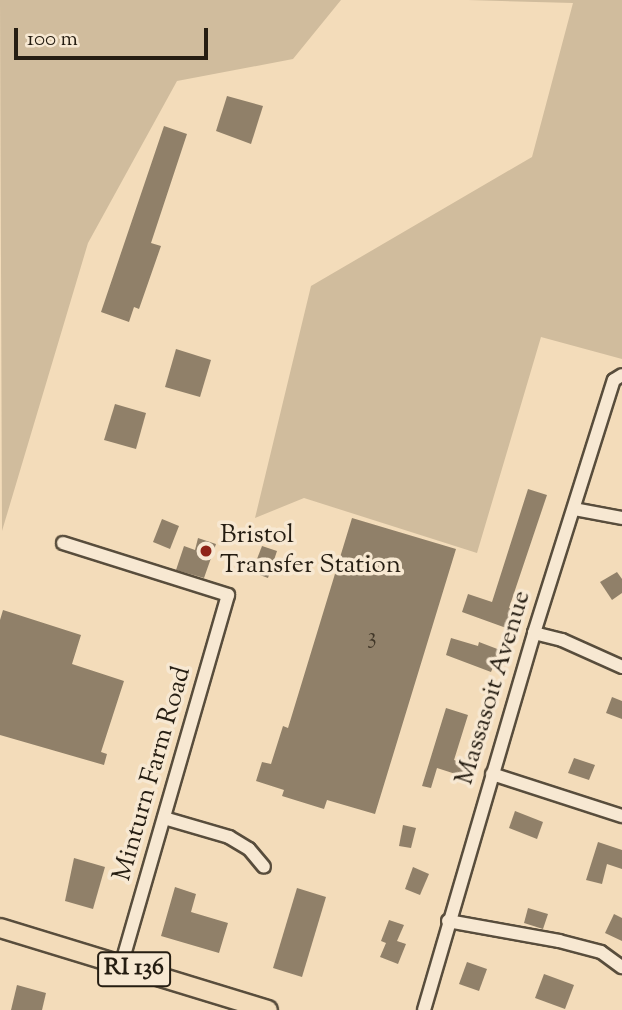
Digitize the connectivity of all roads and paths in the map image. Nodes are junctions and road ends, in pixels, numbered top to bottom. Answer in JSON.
{"nodes":[{"id":1,"x":618,"y":378,"type":"edge"},
{"id":2,"x":574,"y":509,"type":"junction"},
{"id":3,"x":622,"y":518,"type":"edge"},
{"id":4,"x":63,"y":543,"type":"dead end"},
{"id":5,"x":534,"y":633,"type":"junction"},
{"id":6,"x":622,"y":667,"type":"edge"},
{"id":7,"x":492,"y":774,"type":"junction"},
{"id":8,"x":622,"y":816,"type":"edge"},
{"id":9,"x":164,"y":818,"type":"junction"},
{"id":10,"x":264,"y":867,"type":"dead end"},
{"id":11,"x":448,"y":921,"type":"junction"},
{"id":12,"x":0,"y":928,"type":"edge"},
{"id":13,"x":121,"y":965,"type":"junction"},
{"id":14,"x":622,"y":967,"type":"edge"},
{"id":15,"x":268,"y":1010,"type":"edge"},
{"id":16,"x":424,"y":1010,"type":"edge"}],
"edges":[{"from":1,"to":2,"type":"street","name":"Massasoit Avenue"},
{"from":2,"to":3,"type":"street"},
{"from":2,"to":5,"type":"street","name":"Massasoit Avenue"},
{"from":4,"to":9,"type":"street","name":"Minturn Farm Road"},
{"from":5,"to":6,"type":"street"},
{"from":5,"to":7,"type":"street","name":"Massasoit Avenue"},
{"from":7,"to":8,"type":"street"},
{"from":7,"to":11,"type":"street","name":"Massasoit Avenue"},
{"from":9,"to":10,"type":"street"},
{"from":9,"to":13,"type":"street","name":"Minturn Farm Road"},
{"from":11,"to":14,"type":"street"},
{"from":11,"to":16,"type":"street","name":"Massasoit Avenue"},
{"from":12,"to":13,"type":"main road","number":"RI 136"},
{"from":13,"to":15,"type":"main road","number":"RI 136"}]}
